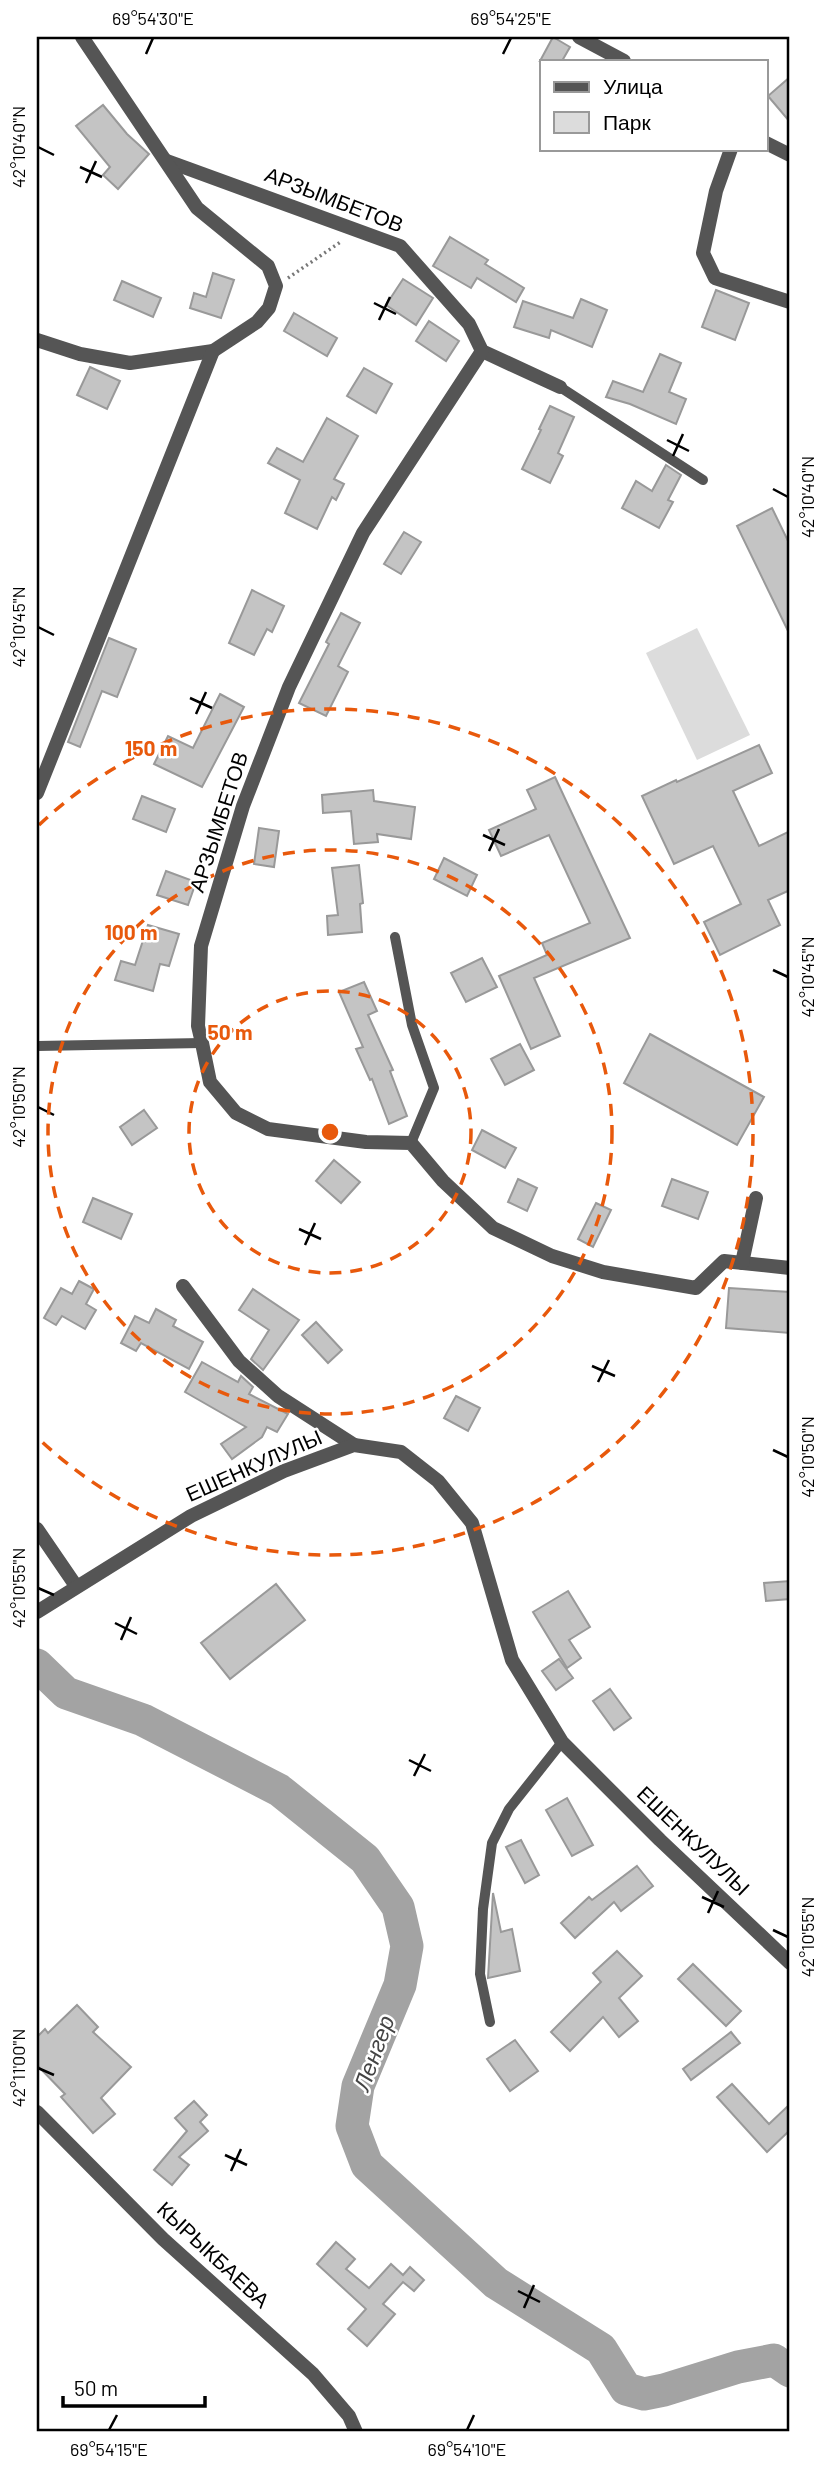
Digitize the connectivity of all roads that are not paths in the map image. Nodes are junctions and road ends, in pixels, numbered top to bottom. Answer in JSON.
{"nodes":[{"id":1,"x":82,"y":37,"type":"edge"},
{"id":2,"x":579,"y":37,"type":"edge"},
{"id":3,"x":622,"y":60,"type":"edge"},
{"id":4,"x":768,"y":144,"type":"edge"},
{"id":5,"x":731,"y":150,"type":"edge"},
{"id":6,"x":790,"y":155,"type":"edge"},
{"id":7,"x":167,"y":161,"type":"junction"},
{"id":8,"x":790,"y":302,"type":"edge"},
{"id":9,"x":37,"y":340,"type":"edge"},
{"id":10,"x":213,"y":351,"type":"junction"},
{"id":11,"x":482,"y":351,"type":"junction"},
{"id":12,"x":560,"y":387,"type":"joint"},
{"id":13,"x":703,"y":480,"type":"dead end"},
{"id":14,"x":37,"y":793,"type":"edge"},
{"id":15,"x":395,"y":937,"type":"dead end"},
{"id":16,"x":202,"y":1043,"type":"junction"},
{"id":17,"x":37,"y":1046,"type":"edge"},
{"id":18,"x":411,"y":1143,"type":"junction"},
{"id":19,"x":756,"y":1198,"type":"dead end"},
{"id":20,"x":742,"y":1263,"type":"junction"},
{"id":21,"x":790,"y":1268,"type":"edge"},
{"id":22,"x":183,"y":1286,"type":"dead end"},
{"id":23,"x":354,"y":1445,"type":"junction"},
{"id":24,"x":37,"y":1529,"type":"edge"},
{"id":25,"x":76,"y":1586,"type":"junction"},
{"id":26,"x":37,"y":1612,"type":"edge"},
{"id":27,"x":562,"y":1742,"type":"junction"},
{"id":28,"x":790,"y":1963,"type":"edge"},
{"id":29,"x":491,"y":2022,"type":"dead end"},
{"id":30,"x":37,"y":2112,"type":"edge"},
{"id":31,"x":356,"y":2432,"type":"edge"}],
"edges":[{"from":1,"to":7,"type":"street"},
{"from":2,"to":3,"type":"street"},
{"from":4,"to":6,"type":"street"},
{"from":5,"to":8,"type":"street"},
{"from":7,"to":10,"type":"street"},
{"from":7,"to":11,"type":"street","name":"АРЗЫМБЕТОВ"},
{"from":9,"to":10,"type":"street"},
{"from":10,"to":14,"type":"street"},
{"from":11,"to":12,"type":"street"},
{"from":11,"to":16,"type":"street","name":"АРЗЫМБЕТОВ"},
{"from":12,"to":13,"type":"lane"},
{"from":15,"to":18,"type":"lane"},
{"from":16,"to":17,"type":"lane"},
{"from":16,"to":18,"type":"street","name":"АРЗЫМБЕТОВ"},
{"from":18,"to":20,"type":"street"},
{"from":19,"to":20,"type":"street"},
{"from":20,"to":21,"type":"street"},
{"from":22,"to":23,"type":"street"},
{"from":23,"to":25,"type":"street","name":"ЕШЕНКУЛУЛЫ"},
{"from":23,"to":27,"type":"street","name":"ЕШЕНКУЛУЛЫ"},
{"from":24,"to":25,"type":"street"},
{"from":25,"to":26,"type":"street","name":"ЕШЕНКУЛУЛЫ"},
{"from":27,"to":28,"type":"street","name":"ЕШЕНКУЛУЛЫ"},
{"from":27,"to":29,"type":"lane"},
{"from":30,"to":31,"type":"street","name":"КЫРЫКБАЕВА"}]}
